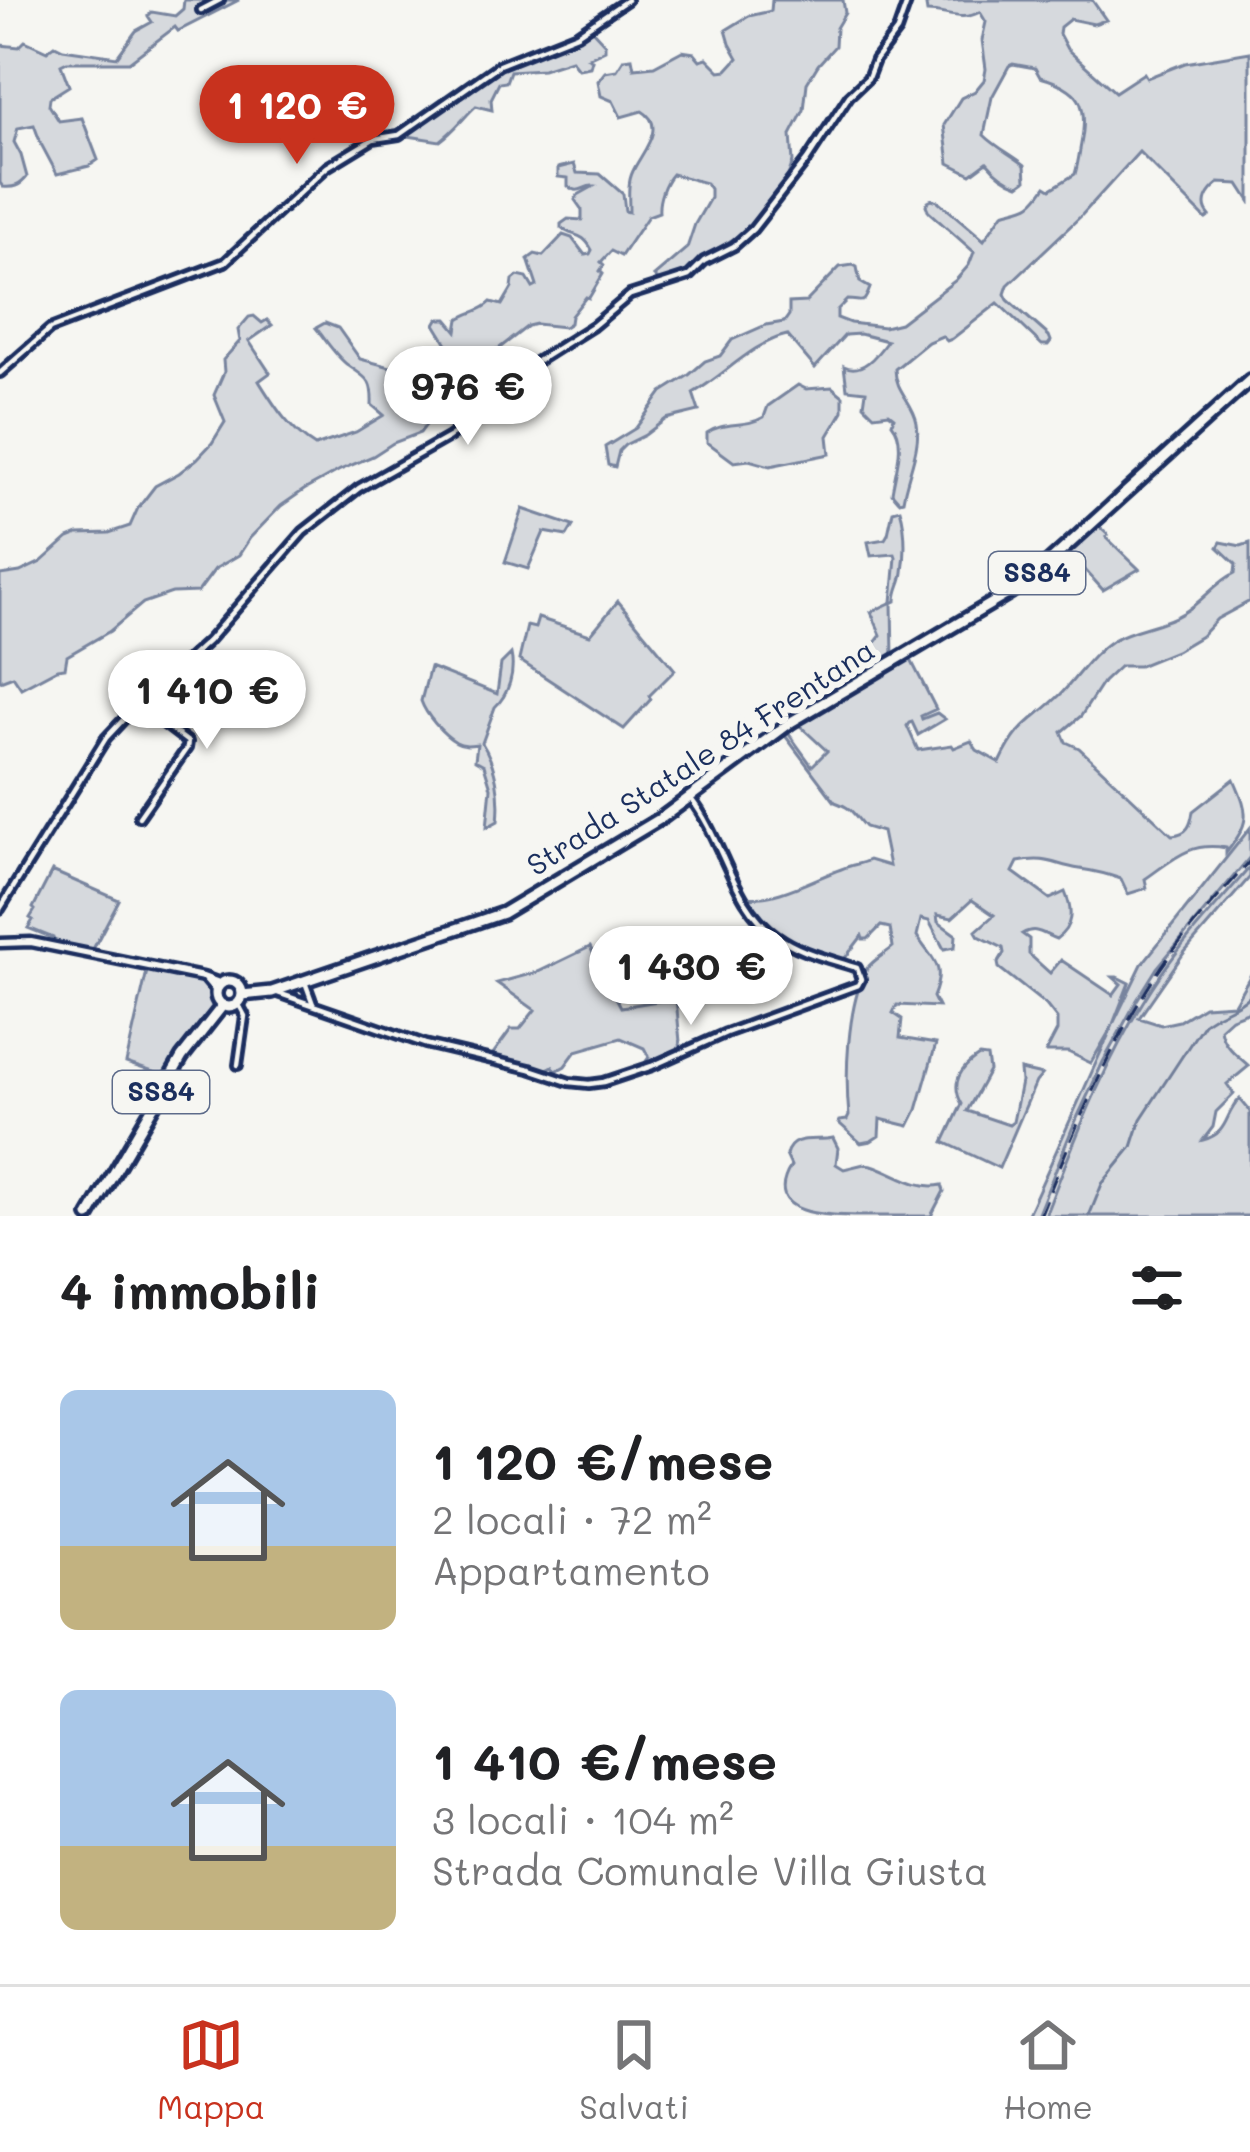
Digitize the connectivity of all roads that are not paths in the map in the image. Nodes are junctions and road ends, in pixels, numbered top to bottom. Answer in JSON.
{"nodes":[{"id":1,"x":220,"y":0,"type":"edge"},
{"id":2,"x":627,"y":0,"type":"edge"},
{"id":3,"x":908,"y":0,"type":"edge"},
{"id":4,"x":201,"y":10,"type":"dead end"},
{"id":5,"x":0,"y":374,"type":"edge"},
{"id":6,"x":1250,"y":380,"type":"edge"},
{"id":7,"x":138,"y":704,"type":"junction"},
{"id":8,"x":691,"y":799,"type":"junction"},
{"id":9,"x":139,"y":817,"type":"dead end"},
{"id":10,"x":0,"y":909,"type":"edge"},
{"id":11,"x":3,"y":944,"type":"edge"},
{"id":12,"x":305,"y":981,"type":"junction"},
{"id":13,"x":220,"y":988,"type":"junction"},
{"id":14,"x":272,"y":992,"type":"junction"},
{"id":15,"x":240,"y":999,"type":"junction"},
{"id":16,"x":313,"y":1004,"type":"junction"},
{"id":17,"x":223,"y":1005,"type":"junction"},
{"id":18,"x":238,"y":1065,"type":"dead end"},
{"id":19,"x":89,"y":1216,"type":"edge"}],
"edges":[{"from":1,"to":4,"type":"street"},
{"from":2,"to":5,"type":"street"},
{"from":3,"to":7,"type":"street"},
{"from":6,"to":8,"type":"main road","name":"Strada Statale 84 Frentana","number":"SS84"},
{"from":7,"to":9,"type":"street"},
{"from":7,"to":10,"type":"street"},
{"from":8,"to":12,"type":"main road","name":"Strada Statale 84 Frentana","number":"SS84"},
{"from":8,"to":16,"type":"street"},
{"from":11,"to":13,"type":"street"},
{"from":12,"to":14,"type":"main road","name":"Strada Statale 84 Frentana","number":"SS84"},
{"from":12,"to":16,"type":"street"},
{"from":13,"to":15,"type":"main road"},
{"from":13,"to":17,"type":"main road"},
{"from":14,"to":15,"type":"main road","name":"Strada Statale 84 Frentana","number":"SS84"},
{"from":14,"to":16,"type":"street"},
{"from":15,"to":17,"type":"main road"},
{"from":15,"to":18,"type":"street"},
{"from":17,"to":19,"type":"main road","number":"SS84"}]}
